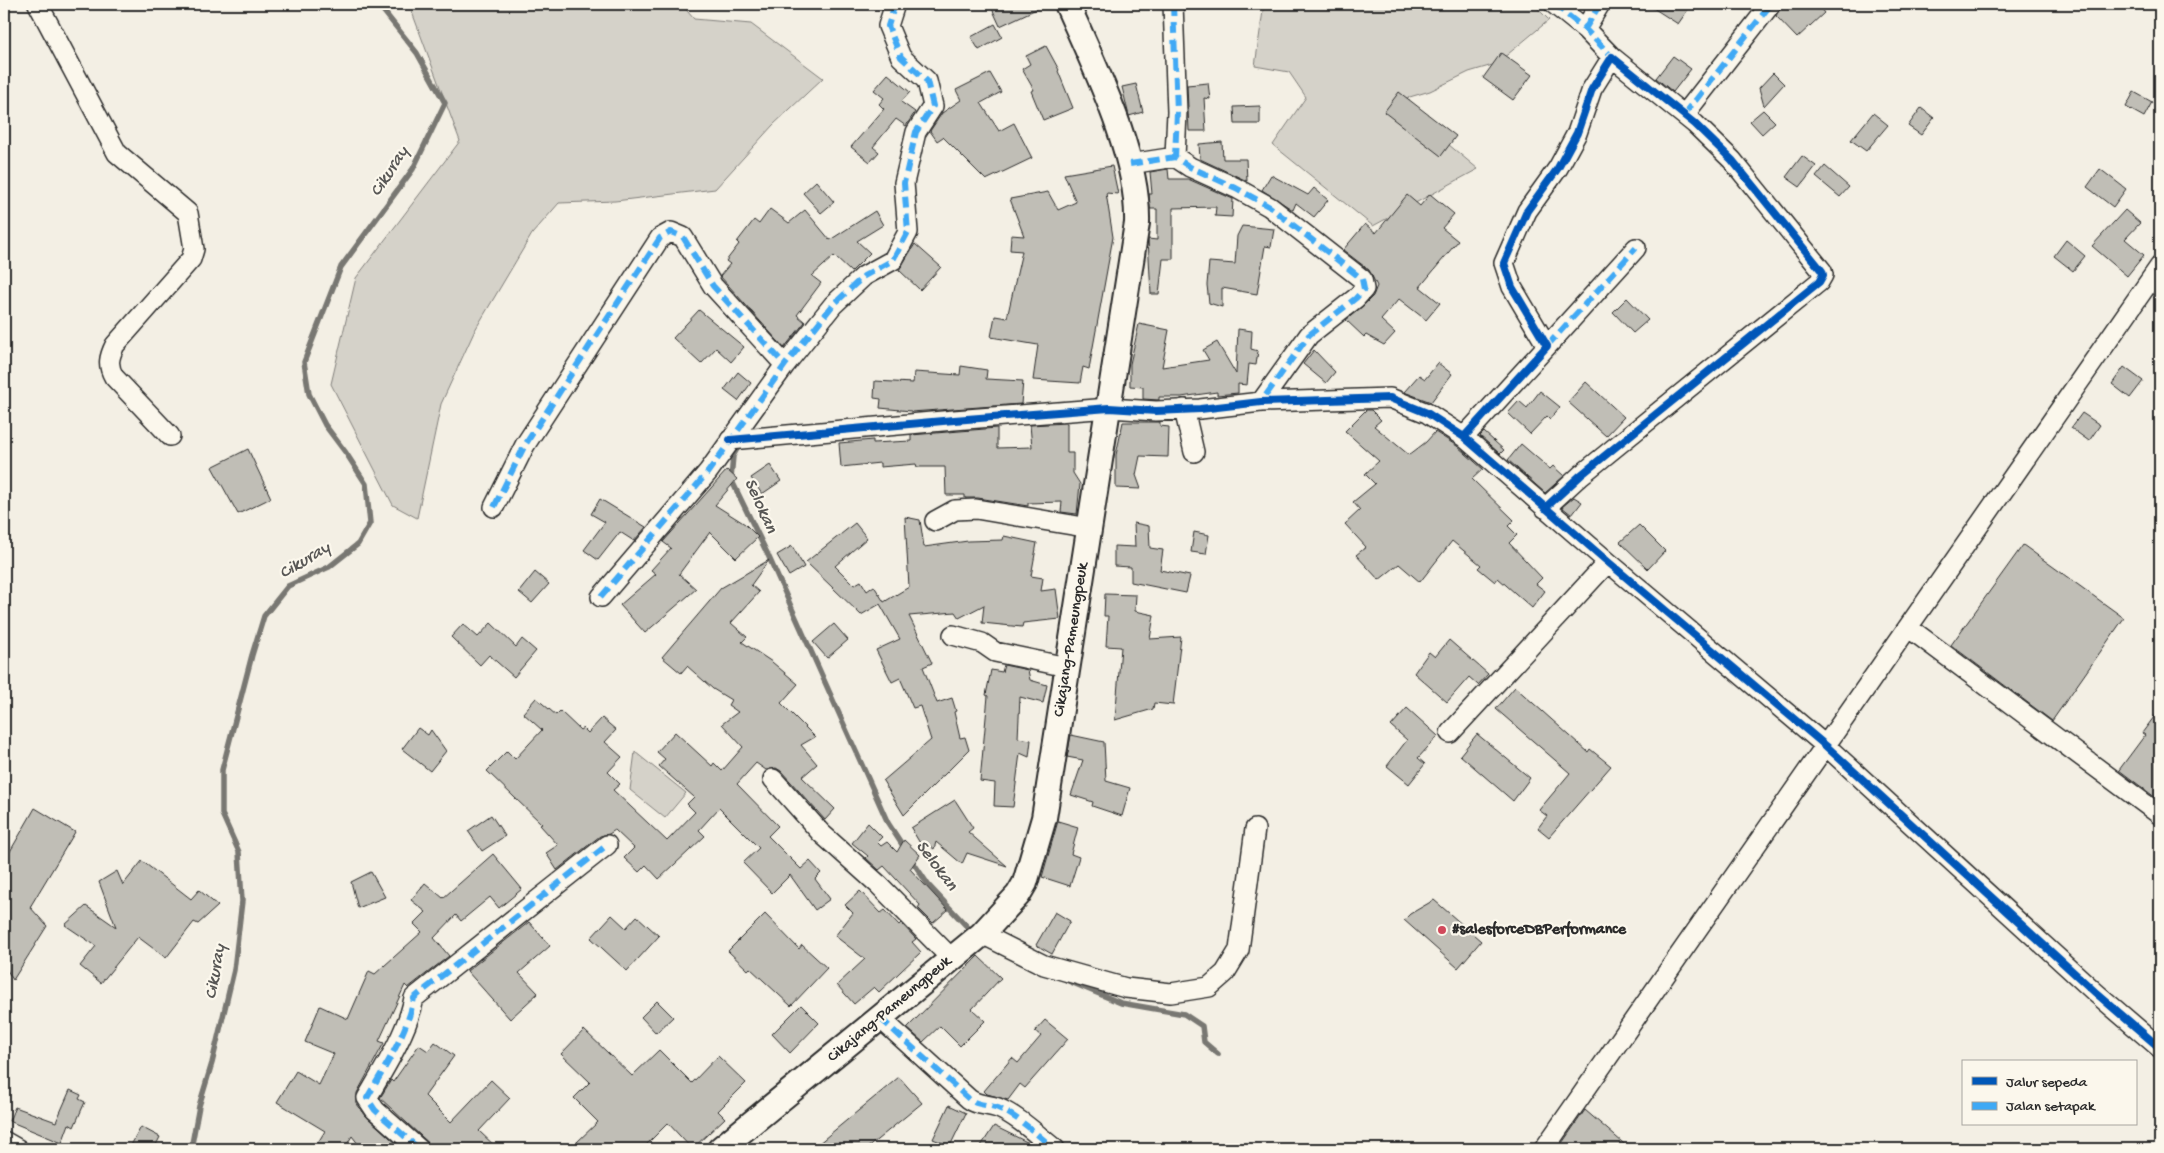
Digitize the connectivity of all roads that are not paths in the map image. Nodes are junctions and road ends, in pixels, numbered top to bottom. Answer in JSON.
{"nodes":[{"id":1,"x":38,"y":4,"type":"edge"},
{"id":2,"x":894,"y":4,"type":"edge"},
{"id":3,"x":1067,"y":4,"type":"edge"},
{"id":4,"x":1173,"y":4,"type":"edge"},
{"id":5,"x":1554,"y":4,"type":"edge"},
{"id":6,"x":1600,"y":4,"type":"edge"},
{"id":7,"x":1771,"y":4,"type":"edge"},
{"id":8,"x":1585,"y":29,"type":"junction"},
{"id":9,"x":1612,"y":57,"type":"junction"},
{"id":10,"x":1684,"y":115,"type":"junction"},
{"id":11,"x":1175,"y":157,"type":"junction"},
{"id":12,"x":1130,"y":164,"type":"junction"},
{"id":13,"x":1636,"y":248,"type":"dead end"},
{"id":14,"x":2160,"y":266,"type":"edge"},
{"id":15,"x":1547,"y":346,"type":"junction"},
{"id":16,"x":785,"y":365,"type":"junction"},
{"id":17,"x":1261,"y":402,"type":"junction"},
{"id":18,"x":1110,"y":408,"type":"junction"},
{"id":19,"x":1184,"y":409,"type":"junction"},
{"id":20,"x":170,"y":436,"type":"dead end"},
{"id":21,"x":1464,"y":437,"type":"junction"},
{"id":22,"x":740,"y":440,"type":"junction"},
{"id":23,"x":1194,"y":452,"type":"dead end"},
{"id":24,"x":494,"y":507,"type":"dead end"},
{"id":25,"x":1545,"y":508,"type":"junction"},
{"id":26,"x":935,"y":521,"type":"dead end"},
{"id":27,"x":1090,"y":528,"type":"junction"},
{"id":28,"x":1608,"y":562,"type":"junction"},
{"id":29,"x":601,"y":597,"type":"dead end"},
{"id":30,"x":1909,"y":628,"type":"junction"},
{"id":31,"x":954,"y":635,"type":"dead end"},
{"id":32,"x":1067,"y":668,"type":"junction"},
{"id":33,"x":1450,"y":733,"type":"dead end"},
{"id":34,"x":1826,"y":746,"type":"junction"},
{"id":35,"x":773,"y":779,"type":"dead end"},
{"id":36,"x":2160,"y":815,"type":"edge"},
{"id":37,"x":1255,"y":829,"type":"dead end"},
{"id":38,"x":607,"y":845,"type":"dead end"},
{"id":39,"x":978,"y":938,"type":"junction"},
{"id":40,"x":952,"y":959,"type":"junction"},
{"id":41,"x":880,"y":1018,"type":"junction"},
{"id":42,"x":2160,"y":1048,"type":"edge"},
{"id":43,"x":4,"y":1141,"type":"edge"},
{"id":44,"x":18,"y":1149,"type":"edge"},
{"id":45,"x":419,"y":1149,"type":"edge"},
{"id":46,"x":720,"y":1149,"type":"edge"},
{"id":47,"x":1054,"y":1149,"type":"edge"},
{"id":48,"x":1544,"y":1149,"type":"edge"}],
"edges":[{"from":1,"to":20,"type":"street"},
{"from":2,"to":16,"type":"street"},
{"from":3,"to":12,"type":"main road","name":"Cikajang-Pameungpeuk"},
{"from":4,"to":11,"type":"street"},
{"from":5,"to":8,"type":"street"},
{"from":6,"to":8,"type":"street"},
{"from":7,"to":10,"type":"street"},
{"from":8,"to":9,"type":"street"},
{"from":9,"to":10,"type":"street"},
{"from":9,"to":15,"type":"street"},
{"from":10,"to":25,"type":"street"},
{"from":11,"to":12,"type":"street"},
{"from":11,"to":17,"type":"street"},
{"from":12,"to":18,"type":"main road","name":"Cikajang-Pameungpeuk"},
{"from":13,"to":15,"type":"street"},
{"from":14,"to":30,"type":"street"},
{"from":15,"to":21,"type":"street"},
{"from":16,"to":22,"type":"street"},
{"from":16,"to":24,"type":"street"},
{"from":17,"to":19,"type":"street"},
{"from":17,"to":21,"type":"street"},
{"from":18,"to":19,"type":"street"},
{"from":18,"to":22,"type":"street"},
{"from":18,"to":27,"type":"main road","name":"Cikajang-Pameungpeuk"},
{"from":19,"to":23,"type":"street"},
{"from":21,"to":25,"type":"street"},
{"from":22,"to":29,"type":"street"},
{"from":25,"to":28,"type":"street"},
{"from":26,"to":27,"type":"street"},
{"from":27,"to":32,"type":"main road","name":"Cikajang-Pameungpeuk"},
{"from":28,"to":33,"type":"street"},
{"from":28,"to":34,"type":"street"},
{"from":30,"to":34,"type":"street"},
{"from":30,"to":36,"type":"street"},
{"from":31,"to":32,"type":"street"},
{"from":32,"to":39,"type":"main road","name":"Cikajang-Pameungpeuk"},
{"from":34,"to":42,"type":"street"},
{"from":34,"to":48,"type":"street"},
{"from":35,"to":40,"type":"street"},
{"from":37,"to":39,"type":"street"},
{"from":38,"to":45,"type":"street"},
{"from":39,"to":40,"type":"main road","name":"Cikajang-Pameungpeuk"},
{"from":40,"to":41,"type":"main road","name":"Cikajang-Pameungpeuk"},
{"from":41,"to":46,"type":"main road","name":"Cikajang-Pameungpeuk"},
{"from":41,"to":47,"type":"street"},
{"from":43,"to":44,"type":"street"}]}
